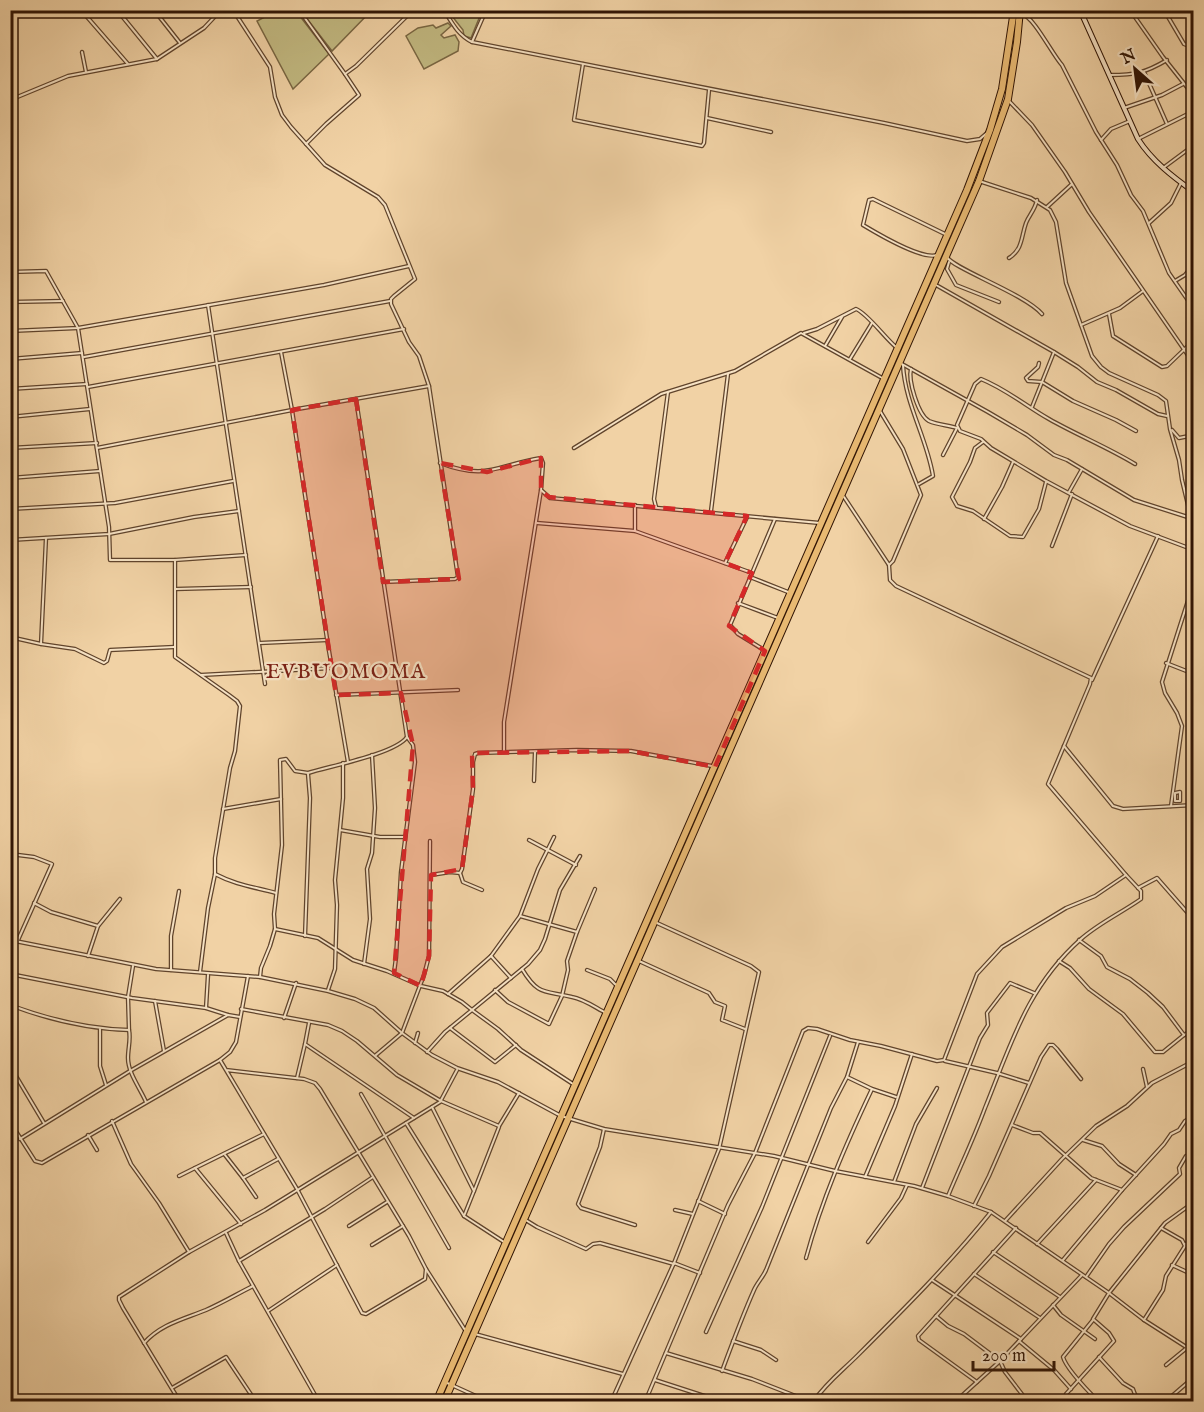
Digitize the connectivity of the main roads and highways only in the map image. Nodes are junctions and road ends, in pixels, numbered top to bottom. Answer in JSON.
{"nodes":[{"id":1,"x":1018,"y":12,"type":"edge"},
{"id":2,"x":1010,"y":63,"type":"junction"},
{"id":3,"x":961,"y":212,"type":"junction"},
{"id":4,"x":906,"y":337,"type":"junction"},
{"id":5,"x":899,"y":361,"type":"junction"},
{"id":6,"x":838,"y":491,"type":"junction"},
{"id":7,"x":745,"y":699,"type":"junction"},
{"id":8,"x":752,"y":701,"type":"junction"},
{"id":9,"x":620,"y":989,"type":"junction"},
{"id":10,"x":565,"y":1117,"type":"junction"},
{"id":11,"x":505,"y":1248,"type":"junction"},
{"id":12,"x":448,"y":1384,"type":"junction"},
{"id":13,"x":436,"y":1401,"type":"edge"},
{"id":14,"x":444,"y":1401,"type":"edge"}],
"edges":[{"from":1,"to":2,"type":"highway"},
{"from":2,"to":3,"type":"highway"},
{"from":2,"to":3,"type":"highway"},
{"from":3,"to":4,"type":"highway"},
{"from":3,"to":4,"type":"highway"},
{"from":4,"to":5,"type":"highway"},
{"from":4,"to":5,"type":"highway"},
{"from":5,"to":6,"type":"highway"},
{"from":5,"to":6,"type":"highway"},
{"from":6,"to":7,"type":"highway"},
{"from":6,"to":8,"type":"highway"},
{"from":7,"to":8,"type":"highway"},
{"from":7,"to":9,"type":"highway"},
{"from":8,"to":9,"type":"highway"},
{"from":9,"to":10,"type":"highway"},
{"from":9,"to":10,"type":"highway"},
{"from":10,"to":11,"type":"highway"},
{"from":10,"to":11,"type":"highway"},
{"from":11,"to":12,"type":"highway"},
{"from":12,"to":13,"type":"highway"},
{"from":12,"to":14,"type":"highway"}]}
